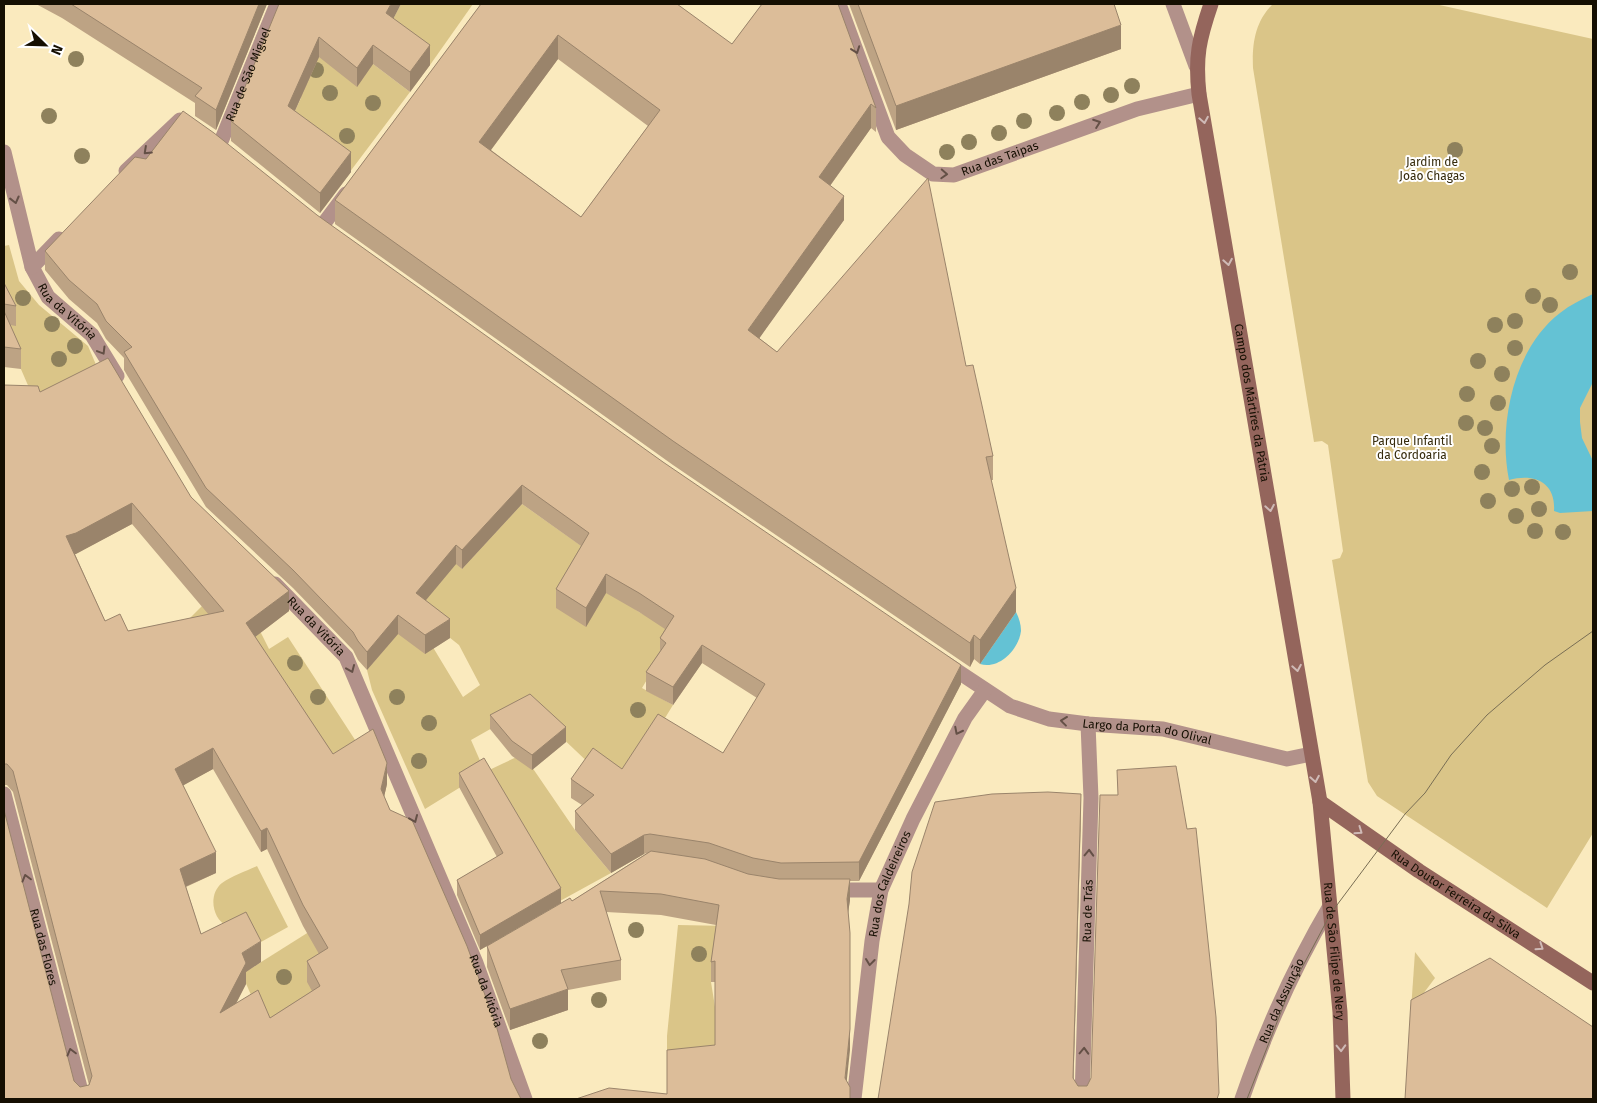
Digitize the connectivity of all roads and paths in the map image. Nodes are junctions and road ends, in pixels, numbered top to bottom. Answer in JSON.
{"nodes":[{"id":1,"x":277,"y":4,"type":"edge"},
{"id":2,"x":839,"y":4,"type":"edge"},
{"id":3,"x":1173,"y":4,"type":"edge"},
{"id":4,"x":1211,"y":4,"type":"edge"},
{"id":5,"x":1196,"y":66,"type":"junction"},
{"id":6,"x":1199,"y":94,"type":"junction"},
{"id":7,"x":4,"y":152,"type":"edge"},
{"id":8,"x":356,"y":181,"type":"edge"},
{"id":9,"x":113,"y":185,"type":"edge"},
{"id":10,"x":307,"y":213,"type":"edge"},
{"id":11,"x":72,"y":226,"type":"edge"},
{"id":12,"x":322,"y":226,"type":"junction"},
{"id":13,"x":338,"y":237,"type":"edge"},
{"id":14,"x":32,"y":267,"type":"junction"},
{"id":15,"x":123,"y":386,"type":"edge"},
{"id":16,"x":264,"y":574,"type":"edge"},
{"id":17,"x":937,"y":657,"type":"edge"},
{"id":18,"x":985,"y":690,"type":"junction"},
{"id":19,"x":1088,"y":724,"type":"junction"},
{"id":20,"x":1311,"y":754,"type":"junction"},
{"id":21,"x":4,"y":794,"type":"edge"},
{"id":22,"x":1320,"y":802,"type":"junction"},
{"id":23,"x":817,"y":890,"type":"edge"},
{"id":24,"x":881,"y":890,"type":"junction"},
{"id":25,"x":1330,"y":906,"type":"junction"},
{"id":26,"x":493,"y":953,"type":"edge"},
{"id":27,"x":476,"y":963,"type":"junction"},
{"id":28,"x":1593,"y":983,"type":"edge"},
{"id":29,"x":83,"y":1099,"type":"edge"},
{"id":30,"x":525,"y":1099,"type":"edge"},
{"id":31,"x":854,"y":1099,"type":"edge"},
{"id":32,"x":1082,"y":1099,"type":"edge"},
{"id":33,"x":1242,"y":1099,"type":"edge"},
{"id":34,"x":1343,"y":1099,"type":"edge"}],
"edges":[{"from":1,"to":9,"type":"street","name":"Rua de São Miguel","one_way":true},
{"from":2,"to":6,"type":"street","name":"Rua das Taipas","one_way":true},
{"from":3,"to":5,"type":"street"},
{"from":4,"to":5,"type":"main road","name":"Campo dos Mártires da Pátria"},
{"from":5,"to":6,"type":"main road","name":"Campo dos Mártires da Pátria"},
{"from":6,"to":20,"type":"main road","name":"Campo dos Mártires da Pátria","one_way":true},
{"from":7,"to":14,"type":"street","name":"Rua da Vitória","one_way":true},
{"from":8,"to":12,"type":"street"},
{"from":10,"to":12,"type":"street"},
{"from":11,"to":14,"type":"street"},
{"from":12,"to":13,"type":"street"},
{"from":14,"to":15,"type":"street","name":"Rua da Vitória","one_way":true},
{"from":16,"to":27,"type":"street","name":"Rua da Vitória","one_way":true},
{"from":17,"to":18,"type":"street","name":"Largo da Porta do Olival"},
{"from":19,"to":18,"type":"street","name":"Largo da Porta do Olival","one_way":true},
{"from":18,"to":24,"type":"street","name":"Rua dos Caldeireiros","one_way":true},
{"from":19,"to":20,"type":"street","name":"Largo da Porta do Olival"},
{"from":32,"to":19,"type":"street","name":"Rua de Trás","one_way":true},
{"from":20,"to":22,"type":"main road","name":"Campo dos Mártires da Pátria","one_way":true},
{"from":29,"to":21,"type":"street","name":"Rua das Flores","one_way":true},
{"from":22,"to":25,"type":"main road","name":"Rua de São Filipe de Nery"},
{"from":22,"to":28,"type":"main road","name":"Rua Doutor Ferreira da Silva","one_way":true},
{"from":23,"to":24,"type":"street"},
{"from":24,"to":31,"type":"street","name":"Rua dos Caldeireiros","one_way":true},
{"from":25,"to":33,"type":"street","name":"Rua da Assunção"},
{"from":25,"to":34,"type":"main road","name":"Rua de São Filipe de Nery","one_way":true},
{"from":26,"to":27,"type":"street"},
{"from":27,"to":30,"type":"street","name":"Rua da Vitória"}]}
